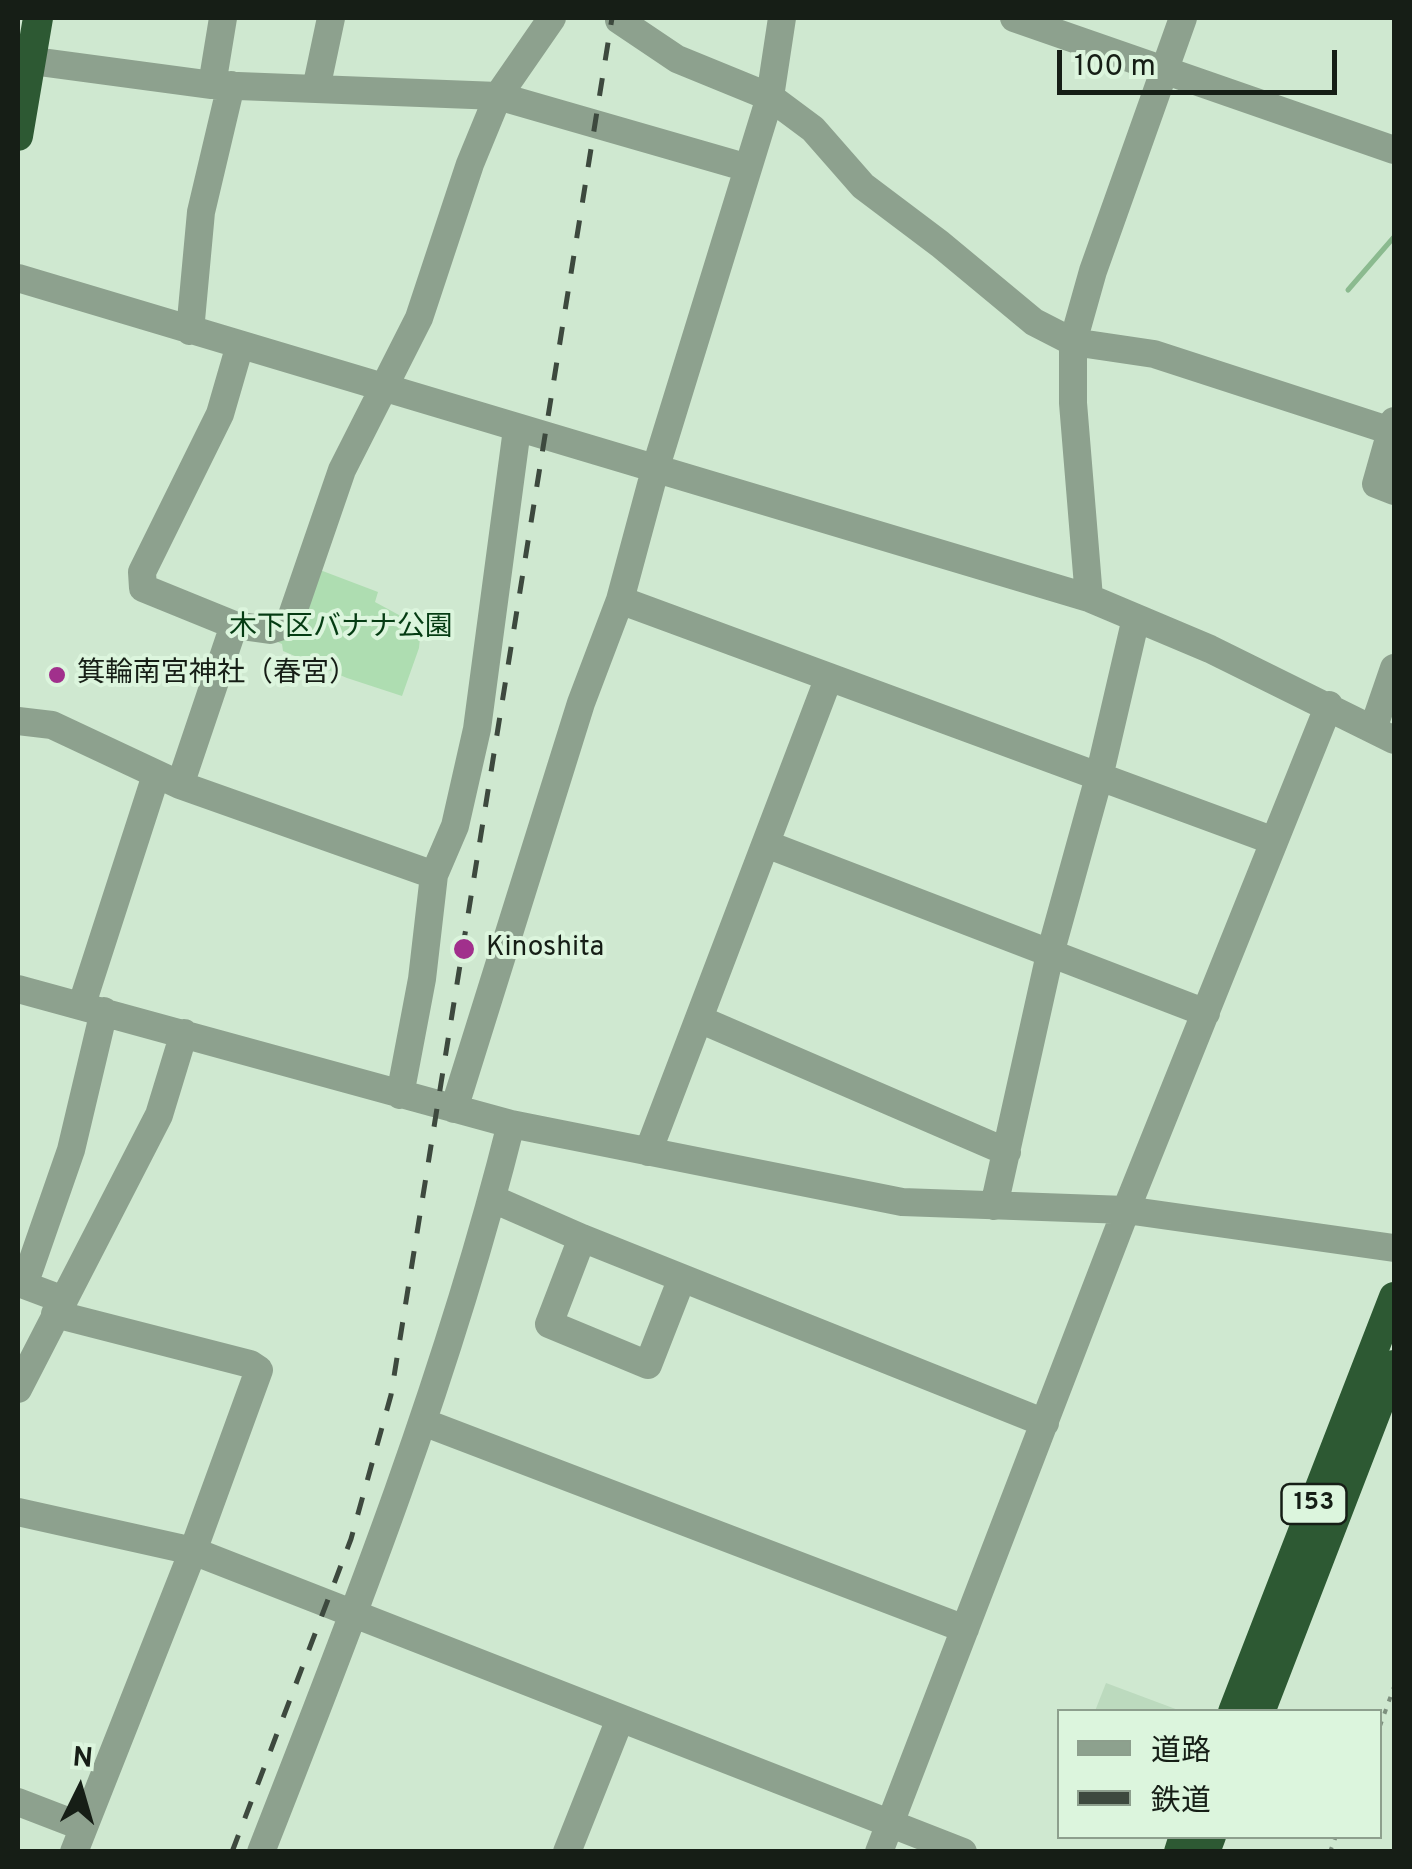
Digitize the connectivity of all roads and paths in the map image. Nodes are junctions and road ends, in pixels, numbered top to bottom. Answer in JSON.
{"nodes":[{"id":1,"x":38,"y":18,"type":"edge"},
{"id":2,"x":224,"y":18,"type":"edge"},
{"id":3,"x":331,"y":18,"type":"edge"},
{"id":4,"x":552,"y":18,"type":"edge"},
{"id":5,"x":782,"y":18,"type":"edge"},
{"id":6,"x":1014,"y":18,"type":"edge"},
{"id":7,"x":1182,"y":18,"type":"edge"},
{"id":8,"x":619,"y":20,"type":"dead end"},
{"id":9,"x":24,"y":61,"type":"edge"},
{"id":10,"x":1164,"y":70,"type":"junction"},
{"id":11,"x":222,"y":85,"type":"junction"},
{"id":12,"x":316,"y":89,"type":"junction"},
{"id":13,"x":498,"y":96,"type":"junction"},
{"id":14,"x":770,"y":97,"type":"junction"},
{"id":15,"x":18,"y":136,"type":"edge"},
{"id":16,"x":1394,"y":150,"type":"edge"},
{"id":17,"x":748,"y":168,"type":"junction"},
{"id":18,"x":18,"y":278,"type":"edge"},
{"id":19,"x":190,"y":331,"type":"junction"},
{"id":20,"x":1073,"y":342,"type":"junction"},
{"id":21,"x":240,"y":346,"type":"junction"},
{"id":22,"x":384,"y":389,"type":"junction"},
{"id":23,"x":1392,"y":426,"type":"edge"},
{"id":24,"x":517,"y":430,"type":"junction"},
{"id":25,"x":656,"y":470,"type":"junction"},
{"id":26,"x":1394,"y":491,"type":"edge"},
{"id":27,"x":1089,"y":598,"type":"junction"},
{"id":28,"x":620,"y":600,"type":"junction"},
{"id":29,"x":1136,"y":618,"type":"junction"},
{"id":30,"x":234,"y":625,"type":"junction"},
{"id":31,"x":1394,"y":668,"type":"edge"},
{"id":32,"x":829,"y":678,"type":"junction"},
{"id":33,"x":1329,"y":706,"type":"junction"},
{"id":34,"x":18,"y":720,"type":"edge"},
{"id":35,"x":1384,"y":734,"type":"edge"},
{"id":36,"x":1099,"y":777,"type":"junction"},
{"id":37,"x":168,"y":780,"type":"junction"},
{"id":38,"x":1274,"y":842,"type":"junction"},
{"id":39,"x":766,"y":844,"type":"junction"},
{"id":40,"x":434,"y":876,"type":"junction"},
{"id":41,"x":1050,"y":954,"type":"junction"},
{"id":42,"x":18,"y":989,"type":"edge"},
{"id":43,"x":94,"y":1008,"type":"junction"},
{"id":44,"x":1206,"y":1013,"type":"junction"},
{"id":45,"x":699,"y":1019,"type":"junction"},
{"id":46,"x":184,"y":1034,"type":"junction"},
{"id":47,"x":400,"y":1094,"type":"junction"},
{"id":48,"x":454,"y":1109,"type":"junction"},
{"id":49,"x":511,"y":1124,"type":"junction"},
{"id":50,"x":648,"y":1152,"type":"junction"},
{"id":51,"x":1007,"y":1152,"type":"junction"},
{"id":52,"x":492,"y":1198,"type":"junction"},
{"id":53,"x":994,"y":1206,"type":"junction"},
{"id":54,"x":1126,"y":1210,"type":"junction"},
{"id":55,"x":582,"y":1238,"type":"junction"},
{"id":56,"x":1394,"y":1248,"type":"edge"},
{"id":57,"x":682,"y":1278,"type":"junction"},
{"id":58,"x":1394,"y":1298,"type":"edge"},
{"id":59,"x":60,"y":1307,"type":"junction"},
{"id":60,"x":1394,"y":1365,"type":"edge"},
{"id":61,"x":18,"y":1389,"type":"edge"},
{"id":62,"x":422,"y":1422,"type":"junction"},
{"id":63,"x":1045,"y":1423,"type":"junction"},
{"id":64,"x":18,"y":1512,"type":"edge"},
{"id":65,"x":193,"y":1551,"type":"junction"},
{"id":66,"x":355,"y":1614,"type":"junction"},
{"id":67,"x":966,"y":1629,"type":"junction"},
{"id":68,"x":1394,"y":1687,"type":"edge"},
{"id":69,"x":1234,"y":1709,"type":"edge"},
{"id":70,"x":1261,"y":1709,"type":"edge"},
{"id":71,"x":620,"y":1719,"type":"junction"},
{"id":72,"x":1382,"y":1720,"type":"edge"},
{"id":73,"x":18,"y":1802,"type":"edge"},
{"id":74,"x":891,"y":1822,"type":"junction"},
{"id":75,"x":78,"y":1839,"type":"edge"},
{"id":76,"x":261,"y":1852,"type":"edge"},
{"id":77,"x":567,"y":1852,"type":"edge"},
{"id":78,"x":879,"y":1852,"type":"edge"},
{"id":79,"x":963,"y":1852,"type":"edge"}],
"edges":[{"from":1,"to":9,"type":"highway"},
{"from":2,"to":11,"type":"street"},
{"from":3,"to":12,"type":"street"},
{"from":4,"to":13,"type":"street"},
{"from":5,"to":14,"type":"street"},
{"from":6,"to":10,"type":"street"},
{"from":7,"to":10,"type":"street"},
{"from":8,"to":14,"type":"street"},
{"from":9,"to":11,"type":"street"},
{"from":9,"to":15,"type":"highway"},
{"from":10,"to":16,"type":"street"},
{"from":10,"to":20,"type":"street"},
{"from":11,"to":12,"type":"street"},
{"from":11,"to":19,"type":"street"},
{"from":12,"to":13,"type":"street"},
{"from":13,"to":17,"type":"street"},
{"from":13,"to":22,"type":"street"},
{"from":14,"to":17,"type":"street"},
{"from":14,"to":20,"type":"street"},
{"from":17,"to":25,"type":"street"},
{"from":18,"to":19,"type":"street"},
{"from":19,"to":21,"type":"street"},
{"from":20,"to":23,"type":"street"},
{"from":20,"to":27,"type":"street"},
{"from":21,"to":22,"type":"street"},
{"from":21,"to":30,"type":"street"},
{"from":22,"to":24,"type":"street"},
{"from":22,"to":30,"type":"street"},
{"from":23,"to":26,"type":"street"},
{"from":24,"to":25,"type":"street"},
{"from":24,"to":40,"type":"street"},
{"from":25,"to":27,"type":"street"},
{"from":25,"to":28,"type":"street"},
{"from":27,"to":29,"type":"street"},
{"from":28,"to":32,"type":"street"},
{"from":28,"to":48,"type":"street"},
{"from":29,"to":33,"type":"street"},
{"from":29,"to":36,"type":"street"},
{"from":30,"to":37,"type":"street"},
{"from":31,"to":35,"type":"street"},
{"from":32,"to":36,"type":"street"},
{"from":32,"to":39,"type":"street"},
{"from":33,"to":35,"type":"street"},
{"from":33,"to":38,"type":"street"},
{"from":34,"to":37,"type":"street"},
{"from":36,"to":38,"type":"street"},
{"from":36,"to":41,"type":"street"},
{"from":37,"to":40,"type":"street"},
{"from":37,"to":43,"type":"street"},
{"from":38,"to":44,"type":"street"},
{"from":39,"to":41,"type":"street"},
{"from":39,"to":45,"type":"street"},
{"from":40,"to":47,"type":"street"},
{"from":41,"to":44,"type":"street"},
{"from":41,"to":51,"type":"street"},
{"from":42,"to":43,"type":"street"},
{"from":43,"to":46,"type":"street"},
{"from":43,"to":59,"type":"street"},
{"from":44,"to":54,"type":"street"},
{"from":45,"to":50,"type":"street"},
{"from":45,"to":51,"type":"street"},
{"from":46,"to":47,"type":"street"},
{"from":46,"to":59,"type":"street"},
{"from":47,"to":48,"type":"street"},
{"from":48,"to":49,"type":"street"},
{"from":49,"to":50,"type":"street"},
{"from":49,"to":52,"type":"street"},
{"from":50,"to":53,"type":"street"},
{"from":51,"to":53,"type":"street"},
{"from":52,"to":55,"type":"street"},
{"from":52,"to":62,"type":"street"},
{"from":53,"to":54,"type":"street"},
{"from":54,"to":56,"type":"street"},
{"from":54,"to":63,"type":"street"},
{"from":55,"to":57,"type":"street"},
{"from":55,"to":57,"type":"street"},
{"from":57,"to":63,"type":"street"},
{"from":58,"to":69,"type":"highway","number":"153"},
{"from":59,"to":61,"type":"street"},
{"from":59,"to":65,"type":"street"},
{"from":60,"to":70,"type":"highway","number":"153"},
{"from":62,"to":66,"type":"street"},
{"from":62,"to":67,"type":"street"},
{"from":63,"to":67,"type":"street"},
{"from":64,"to":65,"type":"street"},
{"from":65,"to":66,"type":"street"},
{"from":65,"to":75,"type":"street"},
{"from":66,"to":71,"type":"street"},
{"from":66,"to":76,"type":"street"},
{"from":67,"to":74,"type":"street"},
{"from":68,"to":72,"type":"path"},
{"from":71,"to":74,"type":"street"},
{"from":71,"to":77,"type":"street"},
{"from":73,"to":75,"type":"street"},
{"from":74,"to":78,"type":"street"},
{"from":74,"to":79,"type":"street"}]}
